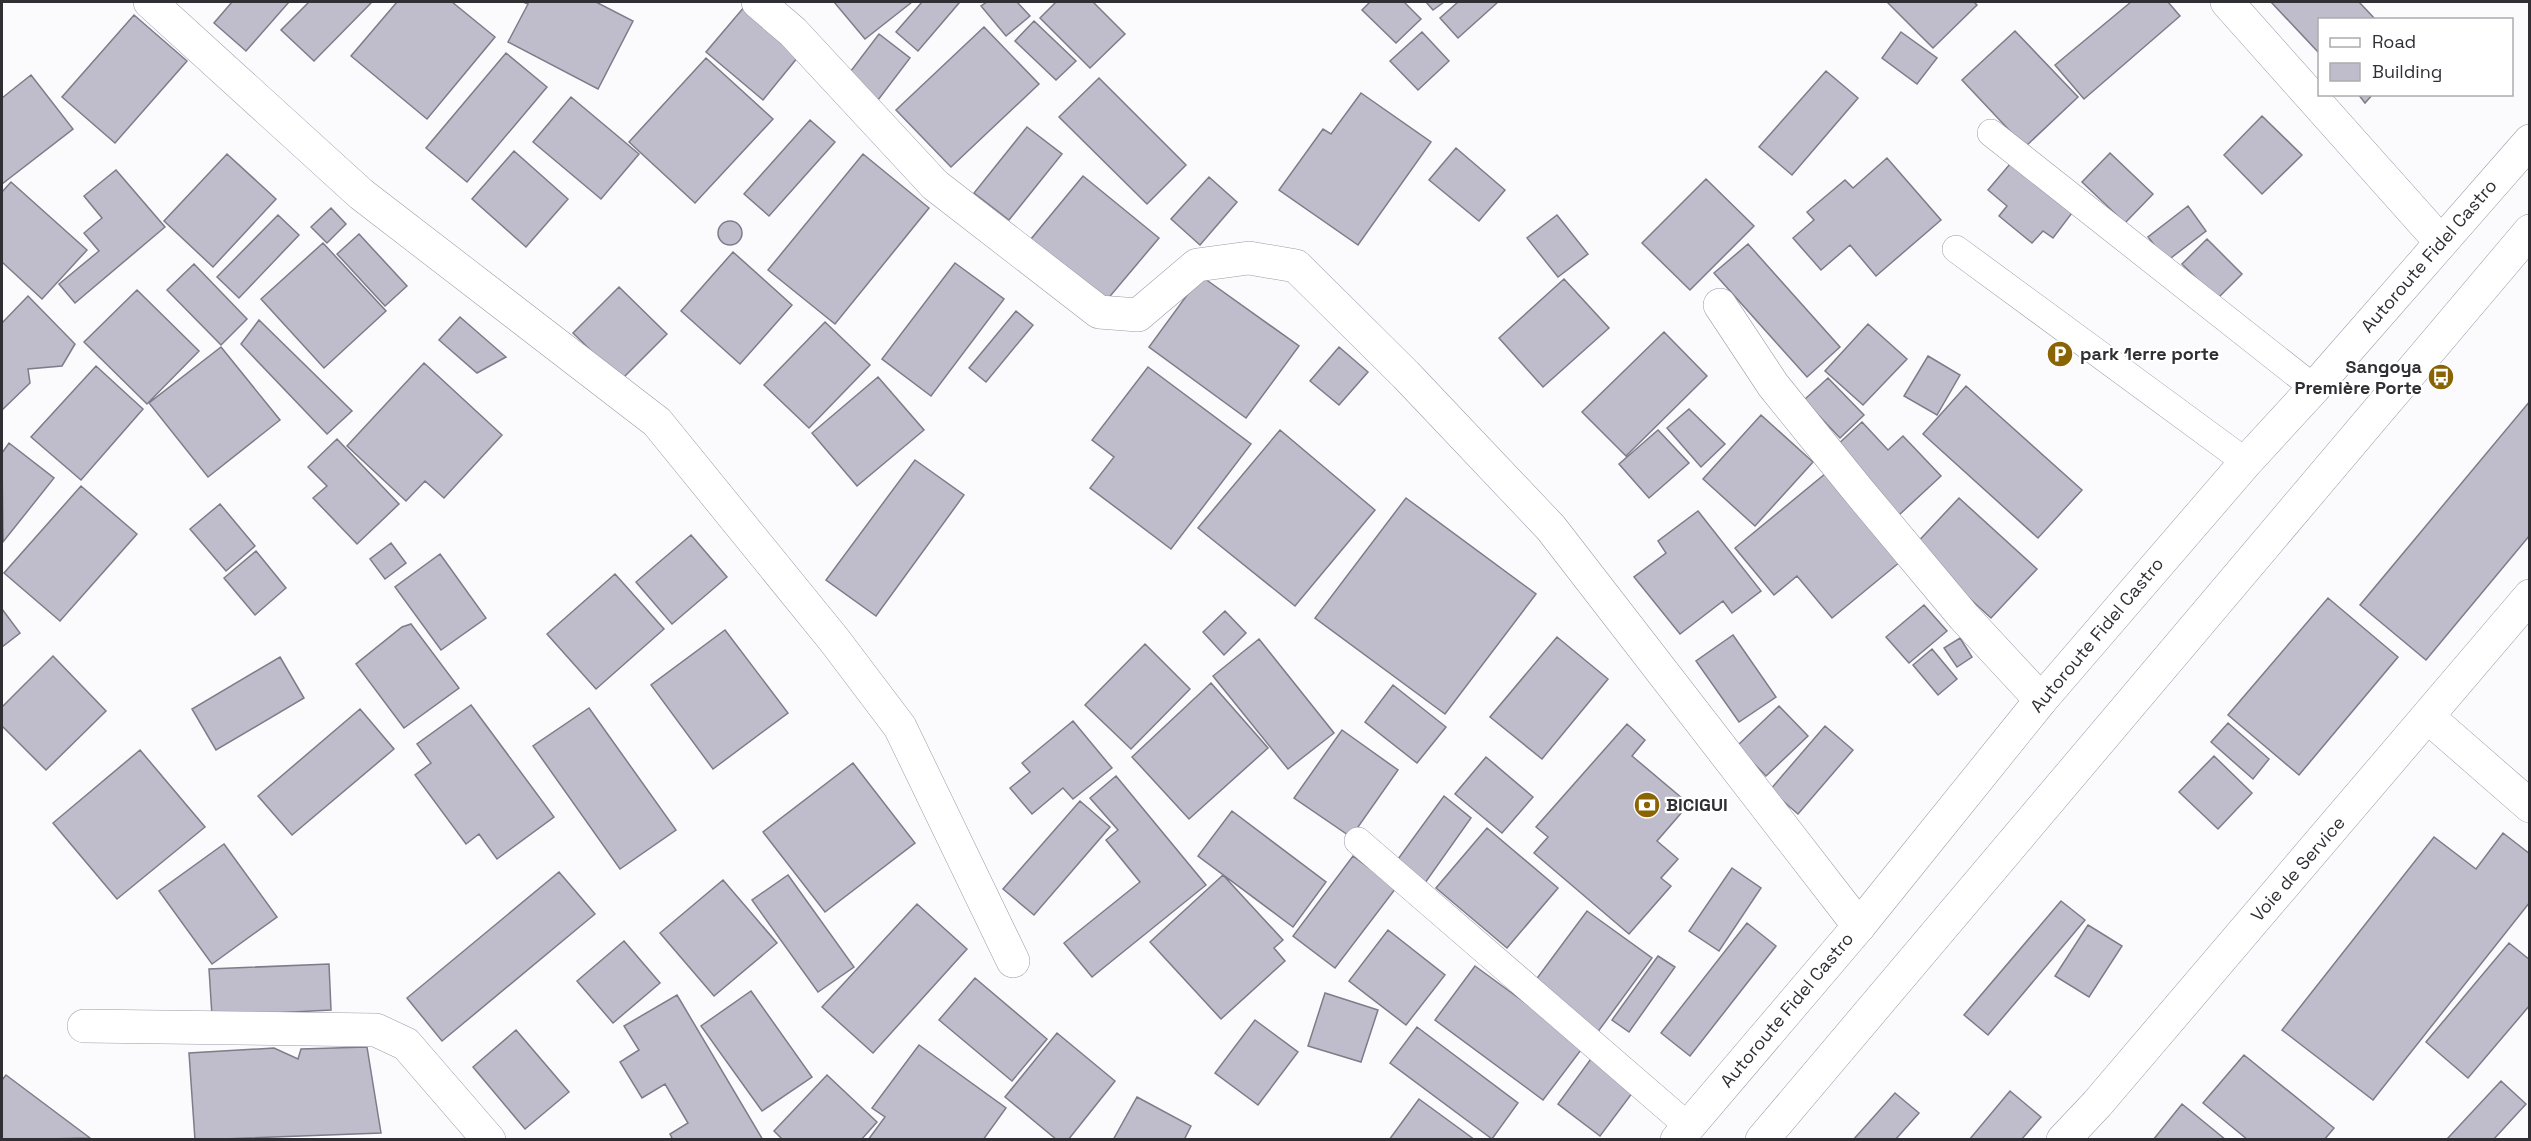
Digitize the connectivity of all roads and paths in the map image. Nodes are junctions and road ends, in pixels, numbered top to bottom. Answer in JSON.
{"nodes":[{"id":1,"x":150,"y":2,"type":"edge"},
{"id":2,"x":758,"y":2,"type":"edge"},
{"id":3,"x":2227,"y":2,"type":"edge"},
{"id":4,"x":1991,"y":133,"type":"dead end"},
{"id":5,"x":2529,"y":141,"type":"edge"},
{"id":6,"x":2529,"y":231,"type":"edge"},
{"id":7,"x":2440,"y":242,"type":"junction"},
{"id":8,"x":1956,"y":249,"type":"dead end"},
{"id":9,"x":1720,"y":305,"type":"dead end"},
{"id":10,"x":2314,"y":388,"type":"junction"},
{"id":11,"x":2246,"y":462,"type":"junction"},
{"id":12,"x":2529,"y":596,"type":"edge"},
{"id":13,"x":2041,"y":700,"type":"junction"},
{"id":14,"x":2427,"y":717,"type":"junction"},
{"id":15,"x":2529,"y":806,"type":"edge"},
{"id":16,"x":1358,"y":841,"type":"dead end"},
{"id":17,"x":1859,"y":926,"type":"junction"},
{"id":18,"x":1012,"y":961,"type":"dead end"},
{"id":19,"x":84,"y":1026,"type":"dead end"},
{"id":20,"x":1682,"y":1133,"type":"edge"},
{"id":21,"x":489,"y":1140,"type":"edge"},
{"id":22,"x":1762,"y":1140,"type":"edge"},
{"id":23,"x":2063,"y":1140,"type":"edge"}],
"edges":[{"from":1,"to":18,"type":"main road"},
{"from":2,"to":17,"type":"main road"},
{"from":3,"to":7,"type":"main road"},
{"from":4,"to":10,"type":"lane"},
{"from":5,"to":7,"type":"main road","name":"Autoroute Fidel Castro"},
{"from":6,"to":22,"type":"main road"},
{"from":7,"to":10,"type":"main road","name":"Autoroute Fidel Castro"},
{"from":8,"to":11,"type":"lane"},
{"from":9,"to":13,"type":"main road"},
{"from":10,"to":11,"type":"main road","name":"Autoroute Fidel Castro"},
{"from":11,"to":13,"type":"main road","name":"Autoroute Fidel Castro"},
{"from":12,"to":14,"type":"main road","name":"Voie de Service"},
{"from":13,"to":17,"type":"main road","name":"Autoroute Fidel Castro"},
{"from":14,"to":15,"type":"main road"},
{"from":14,"to":23,"type":"main road","name":"Voie de Service"},
{"from":16,"to":20,"type":"lane"},
{"from":17,"to":20,"type":"main road","name":"Autoroute Fidel Castro"},
{"from":19,"to":21,"type":"main road"}]}
